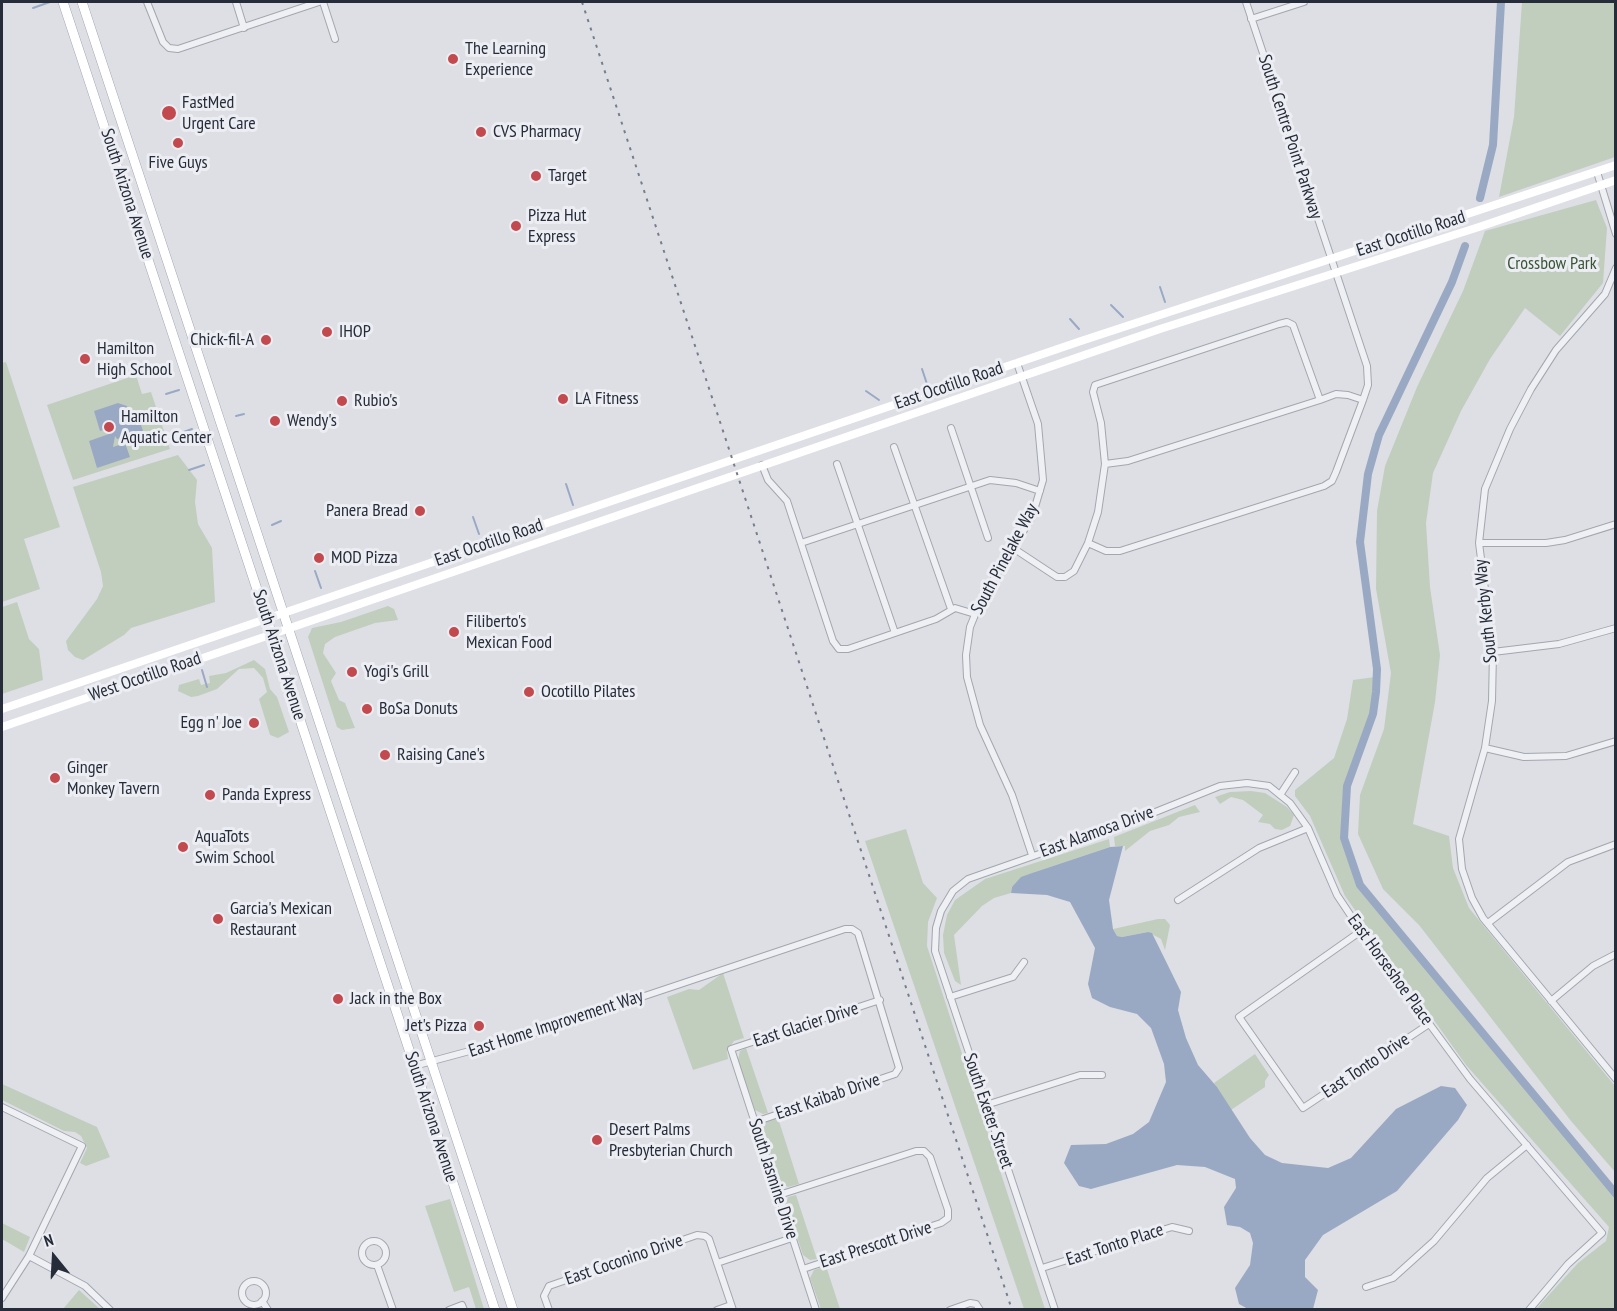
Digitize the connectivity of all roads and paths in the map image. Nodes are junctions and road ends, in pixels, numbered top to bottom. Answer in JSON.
{"nodes":[{"id":1,"x":63,"y":2,"type":"edge"},
{"id":2,"x":82,"y":2,"type":"edge"},
{"id":3,"x":147,"y":2,"type":"edge"},
{"id":4,"x":236,"y":2,"type":"edge"},
{"id":5,"x":321,"y":2,"type":"edge"},
{"id":6,"x":1246,"y":2,"type":"edge"},
{"id":7,"x":1304,"y":2,"type":"edge"},
{"id":8,"x":1251,"y":19,"type":"junction"},
{"id":9,"x":244,"y":28,"type":"junction"},
{"id":10,"x":335,"y":39,"type":"dead end"},
{"id":11,"x":1616,"y":165,"type":"edge"},
{"id":12,"x":1597,"y":172,"type":"junction"},
{"id":13,"x":1616,"y":180,"type":"edge"},
{"id":14,"x":1601,"y":185,"type":"junction"},
{"id":15,"x":1615,"y":232,"type":"edge"},
{"id":16,"x":1331,"y":260,"type":"junction"},
{"id":17,"x":1616,"y":268,"type":"edge"},
{"id":18,"x":1335,"y":273,"type":"junction"},
{"id":19,"x":1613,"y":287,"type":"edge"},
{"id":20,"x":1017,"y":363,"type":"junction"},
{"id":21,"x":1022,"y":377,"type":"junction"},
{"id":22,"x":1320,"y":400,"type":"junction"},
{"id":23,"x":1363,"y":400,"type":"junction"},
{"id":24,"x":951,"y":428,"type":"dead end"},
{"id":25,"x":894,"y":447,"type":"dead end"},
{"id":26,"x":1105,"y":464,"type":"junction"},
{"id":27,"x":762,"y":465,"type":"junction"},
{"id":28,"x":837,"y":465,"type":"dead end"},
{"id":29,"x":970,"y":486,"type":"junction"},
{"id":30,"x":1040,"y":491,"type":"junction"},
{"id":31,"x":914,"y":505,"type":"junction"},
{"id":32,"x":858,"y":524,"type":"junction"},
{"id":33,"x":1616,"y":524,"type":"edge"},
{"id":34,"x":988,"y":538,"type":"dead end"},
{"id":35,"x":801,"y":543,"type":"junction"},
{"id":36,"x":1088,"y":543,"type":"junction"},
{"id":37,"x":1479,"y":543,"type":"junction"},
{"id":38,"x":1013,"y":548,"type":"junction"},
{"id":39,"x":465,"y":551,"type":"junction"},
{"id":40,"x":470,"y":565,"type":"junction"},
{"id":41,"x":951,"y":609,"type":"junction"},
{"id":42,"x":285,"y":614,"type":"junction"},
{"id":43,"x":975,"y":614,"type":"junction"},
{"id":44,"x":267,"y":620,"type":"junction"},
{"id":45,"x":289,"y":627,"type":"junction"},
{"id":46,"x":1616,"y":628,"type":"edge"},
{"id":47,"x":271,"y":633,"type":"junction"},
{"id":48,"x":894,"y":633,"type":"junction"},
{"id":49,"x":1493,"y":652,"type":"junction"},
{"id":50,"x":2,"y":709,"type":"edge"},
{"id":51,"x":2,"y":727,"type":"edge"},
{"id":52,"x":1616,"y":741,"type":"edge"},
{"id":53,"x":1485,"y":748,"type":"junction"},
{"id":54,"x":1294,"y":772,"type":"dead end"},
{"id":55,"x":1269,"y":786,"type":"joint"},
{"id":56,"x":1280,"y":795,"type":"junction"},
{"id":57,"x":1308,"y":828,"type":"junction"},
{"id":58,"x":1616,"y":844,"type":"edge"},
{"id":59,"x":1032,"y":855,"type":"junction"},
{"id":60,"x":1178,"y":900,"type":"dead end"},
{"id":61,"x":941,"y":911,"type":"joint"},
{"id":62,"x":1488,"y":923,"type":"junction"},
{"id":63,"x":1361,"y":931,"type":"junction"},
{"id":64,"x":1616,"y":954,"type":"edge"},
{"id":65,"x":1024,"y":962,"type":"dead end"},
{"id":66,"x":950,"y":997,"type":"junction"},
{"id":67,"x":880,"y":1000,"type":"junction"},
{"id":68,"x":1551,"y":1001,"type":"junction"},
{"id":69,"x":1429,"y":1024,"type":"junction"},
{"id":70,"x":731,"y":1049,"type":"joint"},
{"id":71,"x":433,"y":1062,"type":"junction"},
{"id":72,"x":414,"y":1066,"type":"junction"},
{"id":73,"x":1102,"y":1075,"type":"dead end"},
{"id":74,"x":1616,"y":1080,"type":"edge"},
{"id":75,"x":986,"y":1105,"type":"junction"},
{"id":76,"x":2,"y":1107,"type":"edge"},
{"id":77,"x":755,"y":1122,"type":"junction"},
{"id":78,"x":1527,"y":1145,"type":"junction"},
{"id":79,"x":779,"y":1195,"type":"junction"},
{"id":80,"x":1189,"y":1231,"type":"dead end"},
{"id":81,"x":792,"y":1238,"type":"junction"},
{"id":82,"x":28,"y":1256,"type":"junction"},
{"id":83,"x":717,"y":1263,"type":"junction"},
{"id":84,"x":377,"y":1265,"type":"junction"},
{"id":85,"x":1042,"y":1268,"type":"junction"},
{"id":86,"x":803,"y":1269,"type":"junction"},
{"id":87,"x":1366,"y":1287,"type":"dead end"},
{"id":88,"x":2,"y":1298,"type":"edge"},
{"id":89,"x":262,"y":1301,"type":"junction"},
{"id":90,"x":463,"y":1307,"type":"edge"},
{"id":91,"x":732,"y":1307,"type":"edge"},
{"id":92,"x":978,"y":1307,"type":"edge"},
{"id":93,"x":110,"y":1310,"type":"edge"},
{"id":94,"x":268,"y":1310,"type":"edge"},
{"id":95,"x":393,"y":1310,"type":"edge"},
{"id":96,"x":450,"y":1310,"type":"edge"},
{"id":97,"x":495,"y":1310,"type":"edge"},
{"id":98,"x":513,"y":1310,"type":"edge"},
{"id":99,"x":549,"y":1310,"type":"edge"},
{"id":100,"x":717,"y":1310,"type":"edge"},
{"id":101,"x":816,"y":1310,"type":"edge"},
{"id":102,"x":950,"y":1310,"type":"edge"},
{"id":103,"x":1055,"y":1310,"type":"edge"},
{"id":104,"x":1529,"y":1310,"type":"edge"}],
"edges":[{"from":1,"to":44,"type":"main road","name":"South Arizona Avenue"},
{"from":2,"to":42,"type":"main road","name":"South Arizona Avenue"},
{"from":3,"to":9,"type":"street"},
{"from":4,"to":9,"type":"street"},
{"from":5,"to":9,"type":"street"},
{"from":5,"to":10,"type":"street"},
{"from":6,"to":8,"type":"street","name":"South Centre Point Parkway"},
{"from":7,"to":8,"type":"street"},
{"from":8,"to":16,"type":"street","name":"South Centre Point Parkway"},
{"from":11,"to":12,"type":"main road","name":"East Ocotillo Road"},
{"from":12,"to":14,"type":"street"},
{"from":12,"to":16,"type":"main road","name":"East Ocotillo Road"},
{"from":13,"to":14,"type":"main road","name":"East Ocotillo Road"},
{"from":14,"to":15,"type":"street"},
{"from":14,"to":18,"type":"main road","name":"East Ocotillo Road"},
{"from":16,"to":18,"type":"street","name":"South Centre Point Parkway"},
{"from":16,"to":20,"type":"main road","name":"East Ocotillo Road"},
{"from":17,"to":19,"type":"street","name":"South Kerby Way"},
{"from":18,"to":21,"type":"main road","name":"East Ocotillo Road"},
{"from":18,"to":23,"type":"street","name":"South Centre Point Parkway"},
{"from":19,"to":37,"type":"street","name":"South Kerby Way"},
{"from":20,"to":21,"type":"street","name":"South Pinelake Way"},
{"from":20,"to":39,"type":"main road","name":"East Ocotillo Road"},
{"from":21,"to":27,"type":"main road","name":"East Ocotillo Road"},
{"from":21,"to":30,"type":"street","name":"South Pinelake Way"},
{"from":22,"to":23,"type":"street"},
{"from":22,"to":26,"type":"street"},
{"from":22,"to":26,"type":"street"},
{"from":23,"to":36,"type":"street","name":"South Centre Point Parkway"},
{"from":24,"to":29,"type":"street"},
{"from":25,"to":31,"type":"street"},
{"from":26,"to":36,"type":"street"},
{"from":27,"to":35,"type":"street"},
{"from":27,"to":40,"type":"main road","name":"East Ocotillo Road"},
{"from":28,"to":32,"type":"street"},
{"from":29,"to":30,"type":"street"},
{"from":29,"to":31,"type":"street"},
{"from":29,"to":34,"type":"street"},
{"from":30,"to":38,"type":"street","name":"South Pinelake Way"},
{"from":31,"to":32,"type":"street"},
{"from":31,"to":41,"type":"street"},
{"from":32,"to":35,"type":"street"},
{"from":32,"to":48,"type":"street"},
{"from":33,"to":37,"type":"street"},
{"from":35,"to":48,"type":"street"},
{"from":36,"to":38,"type":"street"},
{"from":37,"to":49,"type":"street","name":"South Kerby Way"},
{"from":38,"to":43,"type":"street","name":"South Pinelake Way"},
{"from":39,"to":40,"type":"main road"},
{"from":39,"to":42,"type":"main road","name":"East Ocotillo Road"},
{"from":40,"to":45,"type":"main road","name":"East Ocotillo Road"},
{"from":41,"to":43,"type":"street"},
{"from":41,"to":48,"type":"street"},
{"from":42,"to":44,"type":"main road","name":"West Ocotillo Road"},
{"from":42,"to":45,"type":"main road","name":"South Arizona Avenue"},
{"from":43,"to":59,"type":"street","name":"South Pinelake Way"},
{"from":44,"to":47,"type":"main road","name":"South Arizona Avenue"},
{"from":44,"to":50,"type":"main road","name":"West Ocotillo Road"},
{"from":45,"to":47,"type":"main road","name":"West Ocotillo Road"},
{"from":45,"to":71,"type":"main road","name":"South Arizona Avenue"},
{"from":46,"to":49,"type":"street"},
{"from":47,"to":51,"type":"main road","name":"West Ocotillo Road"},
{"from":47,"to":72,"type":"main road","name":"South Arizona Avenue"},
{"from":49,"to":53,"type":"street","name":"South Kerby Way"},
{"from":52,"to":53,"type":"street"},
{"from":53,"to":62,"type":"street","name":"South Kerby Way"},
{"from":54,"to":56,"type":"street"},
{"from":55,"to":56,"type":"street","name":"East Horseshoe Place"},
{"from":55,"to":59,"type":"street","name":"East Alamosa Drive"},
{"from":56,"to":57,"type":"street","name":"East Horseshoe Place"},
{"from":57,"to":60,"type":"street"},
{"from":57,"to":63,"type":"street","name":"East Horseshoe Place"},
{"from":58,"to":62,"type":"street"},
{"from":59,"to":61,"type":"street","name":"East Alamosa Drive"},
{"from":61,"to":66,"type":"street","name":"South Exeter Street"},
{"from":62,"to":68,"type":"street","name":"South Kerby Way"},
{"from":63,"to":69,"type":"street","name":"East Horseshoe Place"},
{"from":63,"to":69,"type":"street","name":"East Tonto Drive"},
{"from":64,"to":68,"type":"street"},
{"from":65,"to":66,"type":"street"},
{"from":66,"to":75,"type":"street","name":"South Exeter Street"},
{"from":67,"to":70,"type":"street","name":"East Glacier Drive"},
{"from":67,"to":71,"type":"street","name":"East Home Improvement Way"},
{"from":67,"to":77,"type":"street","name":"East Kaibab Drive"},
{"from":68,"to":74,"type":"street","name":"South Kerby Way"},
{"from":69,"to":78,"type":"street","name":"East Horseshoe Place"},
{"from":70,"to":77,"type":"street","name":"South Jasmine Drive"},
{"from":71,"to":72,"type":"street","name":"East Home Improvement Way"},
{"from":71,"to":98,"type":"main road","name":"South Arizona Avenue"},
{"from":72,"to":97,"type":"main road","name":"South Arizona Avenue"},
{"from":73,"to":75,"type":"street"},
{"from":75,"to":85,"type":"street","name":"South Exeter Street"},
{"from":76,"to":82,"type":"street"},
{"from":77,"to":79,"type":"street","name":"South Jasmine Drive"},
{"from":78,"to":87,"type":"street"},
{"from":78,"to":104,"type":"street","name":"East Horseshoe Place"},
{"from":79,"to":81,"type":"street","name":"South Jasmine Drive"},
{"from":79,"to":86,"type":"street","name":"East Prescott Drive"},
{"from":80,"to":85,"type":"street","name":"East Tonto Place"},
{"from":81,"to":83,"type":"street"},
{"from":81,"to":86,"type":"street","name":"South Jasmine Drive"},
{"from":82,"to":88,"type":"street"},
{"from":82,"to":93,"type":"street"},
{"from":83,"to":91,"type":"street"},
{"from":83,"to":99,"type":"street","name":"East Coconino Drive"},
{"from":84,"to":84,"type":"street"},
{"from":84,"to":95,"type":"street"},
{"from":85,"to":103,"type":"street","name":"South Exeter Street"},
{"from":86,"to":101,"type":"street","name":"South Jasmine Drive"},
{"from":89,"to":89,"type":"street"},
{"from":89,"to":94,"type":"street"},
{"from":90,"to":96,"type":"street"},
{"from":91,"to":100,"type":"street"},
{"from":92,"to":102,"type":"street"}]}
